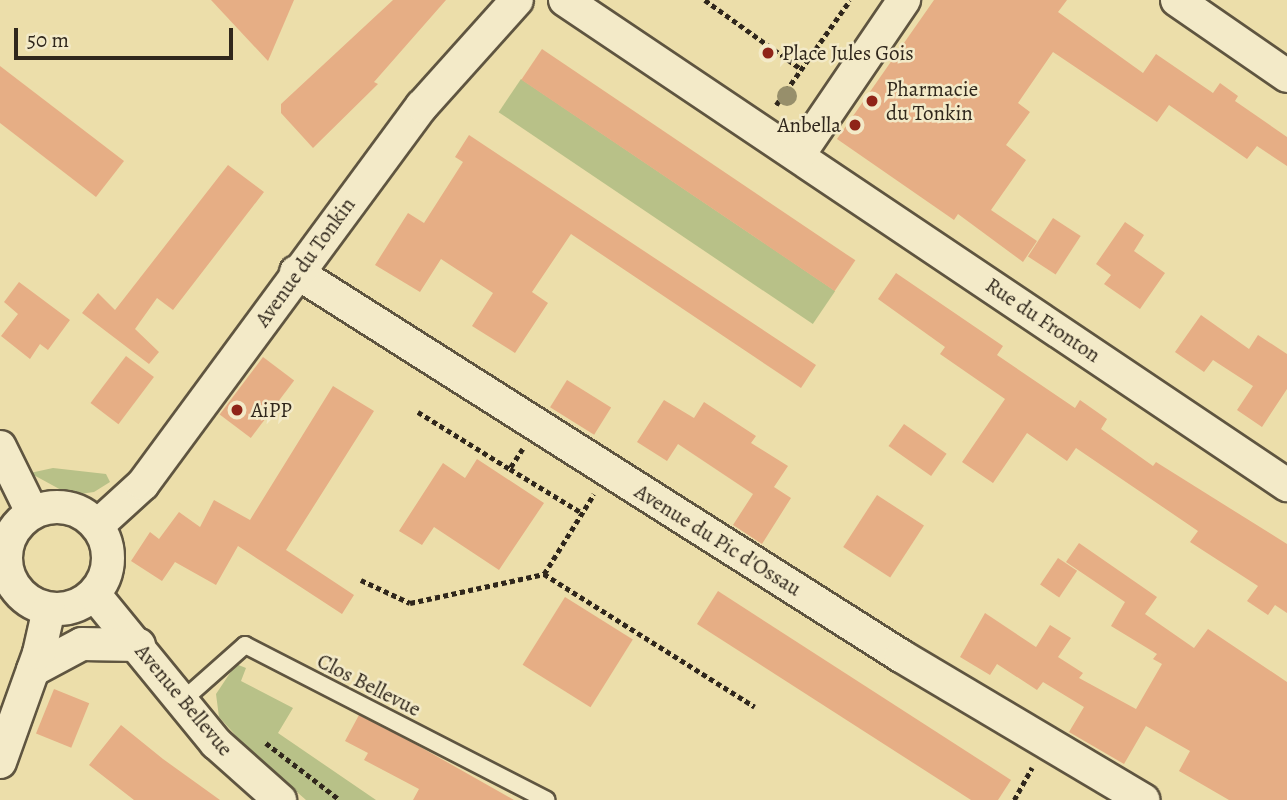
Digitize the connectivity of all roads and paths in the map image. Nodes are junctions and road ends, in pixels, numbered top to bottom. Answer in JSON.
{"nodes":[{"id":1,"x":517,"y":0,"type":"edge"},
{"id":2,"x":565,"y":0,"type":"edge"},
{"id":3,"x":705,"y":0,"type":"edge"},
{"id":4,"x":850,"y":0,"type":"edge"},
{"id":5,"x":904,"y":0,"type":"edge"},
{"id":6,"x":1177,"y":0,"type":"edge"},
{"id":7,"x":801,"y":69,"type":"junction"},
{"id":8,"x":1287,"y":76,"type":"edge"},
{"id":9,"x":759,"y":129,"type":"junction"},
{"id":10,"x":798,"y":156,"type":"junction"},
{"id":11,"x":296,"y":272,"type":"junction"},
{"id":12,"x":418,"y":412,"type":"dead end"},
{"id":13,"x":537,"y":425,"type":"junction"},
{"id":14,"x":0,"y":447,"type":"edge"},
{"id":15,"x":510,"y":469,"type":"junction"},
{"id":16,"x":608,"y":470,"type":"junction"},
{"id":17,"x":1287,"y":485,"type":"edge"},
{"id":18,"x":32,"y":512,"type":"junction"},
{"id":19,"x":582,"y":513,"type":"junction"},
{"id":20,"x":97,"y":526,"type":"junction"},
{"id":21,"x":2,"y":561,"type":"edge"},
{"id":22,"x":544,"y":574,"type":"junction"},
{"id":23,"x":361,"y":580,"type":"dead end"},
{"id":24,"x":94,"y":594,"type":"junction"},
{"id":25,"x":49,"y":609,"type":"junction"},
{"id":26,"x":139,"y":645,"type":"junction"},
{"id":27,"x":33,"y":670,"type":"junction"},
{"id":28,"x":183,"y":700,"type":"junction"},
{"id":29,"x":755,"y":707,"type":"dead end"},
{"id":30,"x":264,"y":742,"type":"dead end"},
{"id":31,"x":0,"y":762,"type":"edge"},
{"id":32,"x":280,"y":800,"type":"edge"},
{"id":33,"x":340,"y":800,"type":"edge"},
{"id":34,"x":547,"y":800,"type":"edge"},
{"id":35,"x":1144,"y":800,"type":"edge"}],
"edges":[{"from":1,"to":11,"type":"street","name":"Avenue du Tonkin"},
{"from":2,"to":9,"type":"street"},
{"from":3,"to":7,"type":"path"},
{"from":4,"to":7,"type":"path"},
{"from":5,"to":10,"type":"street"},
{"from":6,"to":8,"type":"street"},
{"from":7,"to":9,"type":"path"},
{"from":9,"to":10,"type":"street"},
{"from":10,"to":17,"type":"street","name":"Rue du Fronton"},
{"from":11,"to":13,"type":"street","name":"Avenue du Pic d'Ossau"},
{"from":11,"to":20,"type":"street","name":"Avenue du Tonkin"},
{"from":12,"to":15,"type":"path"},
{"from":13,"to":15,"type":"path"},
{"from":13,"to":16,"type":"street","name":"Avenue du Pic d'Ossau"},
{"from":14,"to":18,"type":"street"},
{"from":15,"to":19,"type":"path"},
{"from":16,"to":19,"type":"path"},
{"from":16,"to":35,"type":"street","name":"Avenue du Pic d'Ossau"},
{"from":18,"to":20,"type":"street"},
{"from":18,"to":21,"type":"street"},
{"from":19,"to":22,"type":"path"},
{"from":20,"to":24,"type":"street"},
{"from":21,"to":25,"type":"street"},
{"from":22,"to":23,"type":"path"},
{"from":22,"to":29,"type":"path"},
{"from":24,"to":25,"type":"street"},
{"from":24,"to":26,"type":"street","name":"Avenue Bellevue"},
{"from":25,"to":27,"type":"street"},
{"from":26,"to":27,"type":"street"},
{"from":26,"to":28,"type":"street","name":"Avenue Bellevue"},
{"from":27,"to":31,"type":"street"},
{"from":28,"to":32,"type":"street","name":"Avenue Bellevue"},
{"from":28,"to":34,"type":"lane","name":"Clos Bellevue"},
{"from":30,"to":33,"type":"path"}]}
